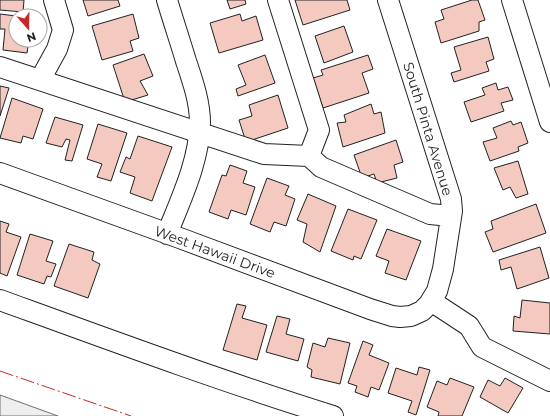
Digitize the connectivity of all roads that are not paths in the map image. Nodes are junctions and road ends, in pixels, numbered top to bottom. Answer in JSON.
{"nodes":[{"id":1,"x":54,"y":0,"type":"edge"},
{"id":2,"x":167,"y":0,"type":"edge"},
{"id":3,"x":278,"y":0,"type":"edge"},
{"id":4,"x":388,"y":0,"type":"edge"},
{"id":5,"x":512,"y":0,"type":"edge"},
{"id":6,"x":0,"y":67,"type":"edge"},
{"id":7,"x":40,"y":80,"type":"junction"},
{"id":8,"x":550,"y":122,"type":"edge"},
{"id":9,"x":199,"y":132,"type":"junction"},
{"id":10,"x":309,"y":156,"type":"junction"},
{"id":11,"x":0,"y":173,"type":"edge"},
{"id":12,"x":451,"y":216,"type":"junction"},
{"id":13,"x":168,"y":234,"type":"junction"},
{"id":14,"x":0,"y":300,"type":"edge"},
{"id":15,"x":430,"y":302,"type":"junction"},
{"id":16,"x":550,"y":381,"type":"edge"},
{"id":17,"x":333,"y":416,"type":"edge"}],
"edges":[{"from":1,"to":7,"type":"street"},
{"from":2,"to":9,"type":"street"},
{"from":3,"to":10,"type":"street"},
{"from":4,"to":12,"type":"street","name":"South Pinta Avenue"},
{"from":5,"to":8,"type":"street"},
{"from":6,"to":7,"type":"street"},
{"from":7,"to":9,"type":"street"},
{"from":9,"to":10,"type":"street"},
{"from":9,"to":13,"type":"street"},
{"from":10,"to":12,"type":"street"},
{"from":11,"to":13,"type":"street","name":"West Hawaii Drive"},
{"from":12,"to":15,"type":"street","name":"South Pinta Avenue"},
{"from":13,"to":15,"type":"street","name":"West Hawaii Drive"},
{"from":14,"to":17,"type":"street"},
{"from":15,"to":16,"type":"street"}]}
